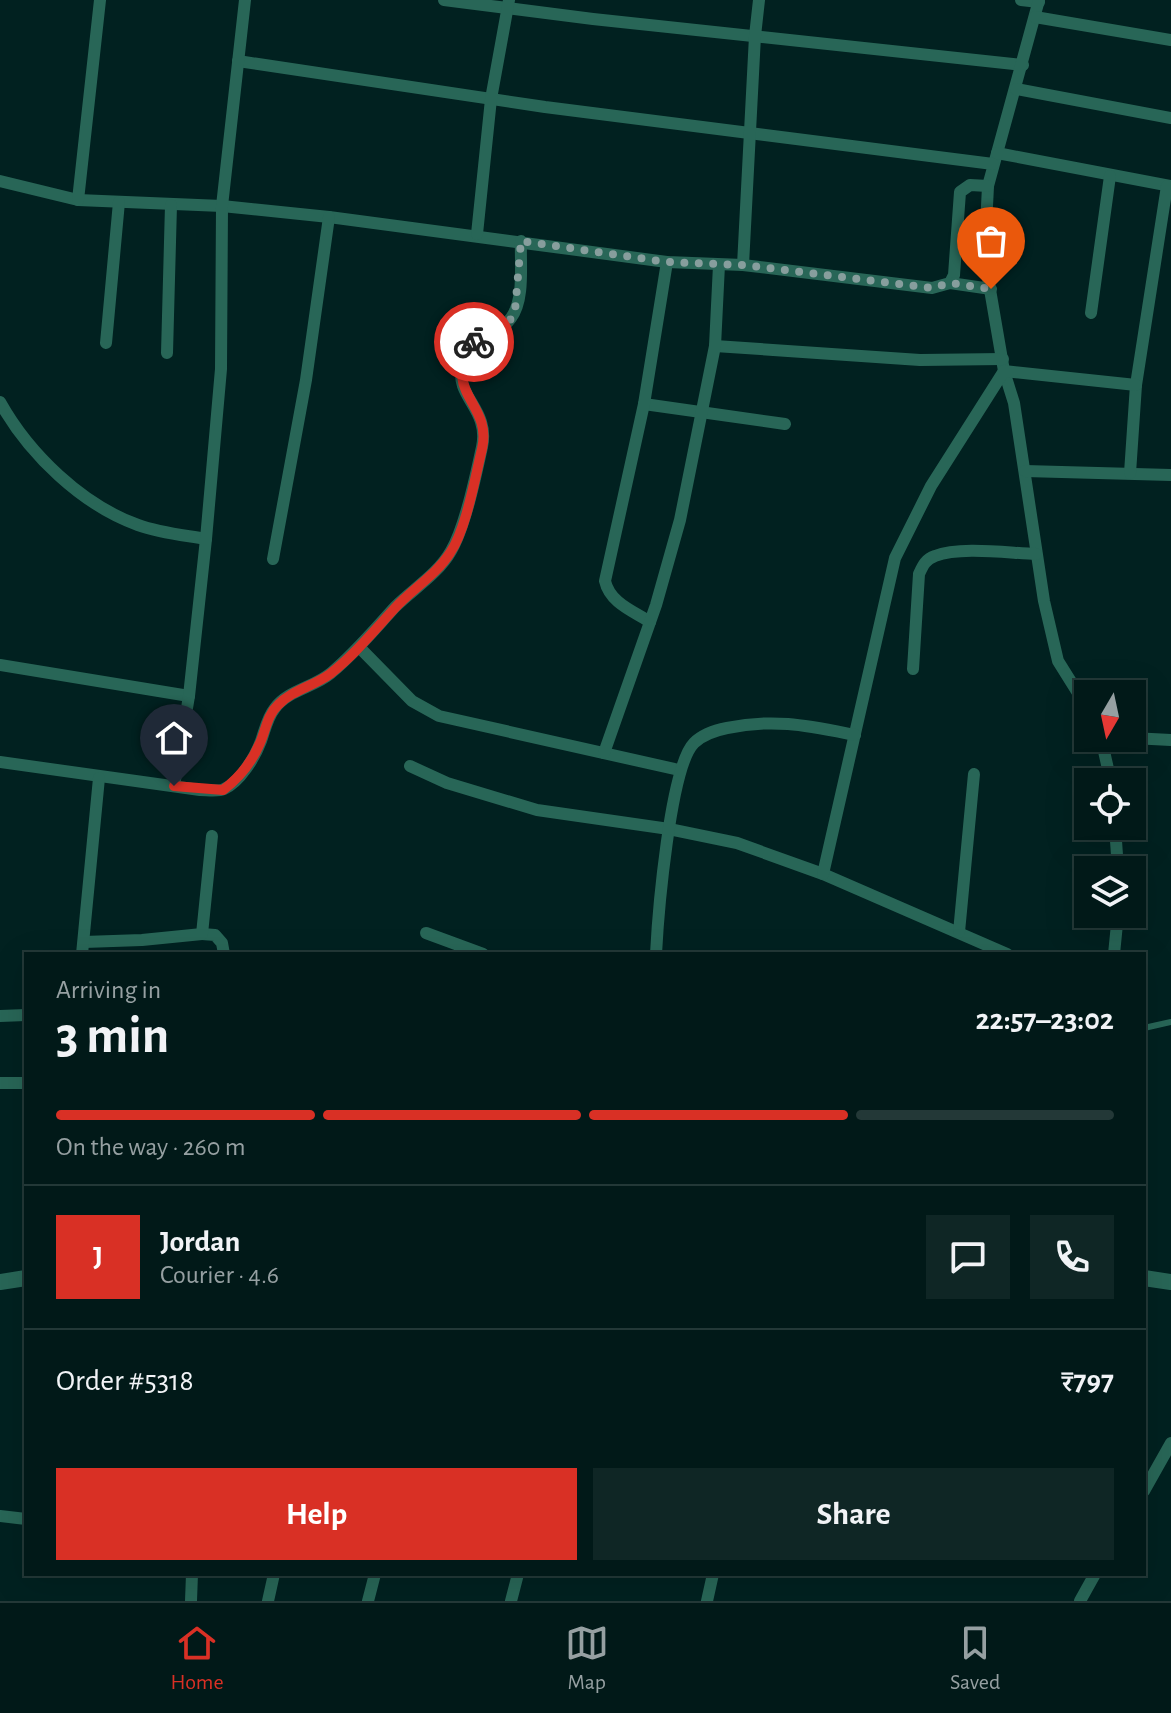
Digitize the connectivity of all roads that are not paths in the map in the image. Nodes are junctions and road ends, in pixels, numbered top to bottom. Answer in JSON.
{"nodes":[{"id":1,"x":100,"y":0,"type":"edge"},
{"id":2,"x":245,"y":0,"type":"edge"},
{"id":3,"x":444,"y":0,"type":"edge"},
{"id":4,"x":759,"y":0,"type":"edge"},
{"id":5,"x":1021,"y":0,"type":"edge"},
{"id":6,"x":1039,"y":1,"type":"edge"},
{"id":7,"x":508,"y":4,"type":"edge"},
{"id":8,"x":1035,"y":17,"type":"junction"},
{"id":9,"x":755,"y":36,"type":"junction"},
{"id":10,"x":1171,"y":40,"type":"edge"},
{"id":11,"x":238,"y":61,"type":"junction"},
{"id":12,"x":1023,"y":65,"type":"junction"},
{"id":13,"x":1016,"y":89,"type":"junction"},
{"id":14,"x":491,"y":99,"type":"junction"},
{"id":15,"x":1171,"y":118,"type":"edge"},
{"id":16,"x":749,"y":132,"type":"junction"},
{"id":17,"x":995,"y":159,"type":"junction"},
{"id":18,"x":1110,"y":176,"type":"junction"},
{"id":19,"x":0,"y":181,"type":"edge"},
{"id":20,"x":988,"y":186,"type":"junction"},
{"id":21,"x":1169,"y":186,"type":"edge"},
{"id":22,"x":78,"y":200,"type":"junction"},
{"id":23,"x":119,"y":202,"type":"junction"},
{"id":24,"x":171,"y":205,"type":"junction"},
{"id":25,"x":222,"y":206,"type":"junction"},
{"id":26,"x":329,"y":217,"type":"junction"},
{"id":27,"x":477,"y":234,"type":"junction"},
{"id":28,"x":521,"y":241,"type":"junction"},
{"id":29,"x":667,"y":262,"type":"junction"},
{"id":30,"x":719,"y":265,"type":"junction"},
{"id":31,"x":743,"y":265,"type":"junction"},
{"id":32,"x":950,"y":283,"type":"junction"},
{"id":33,"x":991,"y":289,"type":"junction"},
{"id":34,"x":1091,"y":313,"type":"dead end"},
{"id":35,"x":106,"y":343,"type":"dead end"},
{"id":36,"x":715,"y":346,"type":"junction"},
{"id":37,"x":167,"y":353,"type":"dead end"},
{"id":38,"x":1003,"y":365,"type":"junction"},
{"id":39,"x":1136,"y":385,"type":"junction"},
{"id":40,"x":0,"y":402,"type":"edge"},
{"id":41,"x":644,"y":404,"type":"junction"},
{"id":42,"x":702,"y":411,"type":"junction"},
{"id":43,"x":785,"y":424,"type":"dead end"},
{"id":44,"x":1025,"y":471,"type":"junction"},
{"id":45,"x":1130,"y":473,"type":"junction"},
{"id":46,"x":1171,"y":475,"type":"edge"},
{"id":47,"x":206,"y":539,"type":"junction"},
{"id":48,"x":1036,"y":554,"type":"junction"},
{"id":49,"x":273,"y":559,"type":"dead end"},
{"id":50,"x":650,"y":622,"type":"junction"},
{"id":51,"x":360,"y":648,"type":"junction"},
{"id":52,"x":0,"y":665,"type":"edge"},
{"id":53,"x":913,"y":669,"type":"dead end"},
{"id":54,"x":1074,"y":687,"type":"edge"},
{"id":55,"x":189,"y":696,"type":"junction"},
{"id":56,"x":855,"y":735,"type":"junction"},
{"id":57,"x":1146,"y":739,"type":"edge"},
{"id":58,"x":1171,"y":740,"type":"edge"},
{"id":59,"x":604,"y":753,"type":"junction"},
{"id":60,"x":0,"y":762,"type":"edge"},
{"id":61,"x":410,"y":766,"type":"dead end"},
{"id":62,"x":679,"y":770,"type":"junction"},
{"id":63,"x":974,"y":774,"type":"dead end"},
{"id":64,"x":99,"y":778,"type":"junction"},
{"id":65,"x":174,"y":786,"type":"junction"},
{"id":66,"x":669,"y":829,"type":"junction"},
{"id":67,"x":212,"y":836,"type":"dead end"},
{"id":68,"x":823,"y":874,"type":"junction"},
{"id":69,"x":1117,"y":928,"type":"edge"},
{"id":70,"x":959,"y":932,"type":"junction"},
{"id":71,"x":426,"y":933,"type":"dead end"},
{"id":72,"x":202,"y":934,"type":"junction"},
{"id":73,"x":83,"y":948,"type":"edge"},
{"id":74,"x":224,"y":952,"type":"edge"},
{"id":75,"x":478,"y":952,"type":"edge"},
{"id":76,"x":656,"y":952,"type":"edge"},
{"id":77,"x":1003,"y":952,"type":"edge"},
{"id":78,"x":1114,"y":952,"type":"edge"},
{"id":79,"x":24,"y":1015,"type":"edge"},
{"id":80,"x":0,"y":1016,"type":"edge"},
{"id":81,"x":1171,"y":1022,"type":"edge"},
{"id":82,"x":1146,"y":1028,"type":"edge"},
{"id":83,"x":0,"y":1083,"type":"edge"},
{"id":84,"x":24,"y":1083,"type":"edge"},
{"id":85,"x":24,"y":1278,"type":"edge"},
{"id":86,"x":1146,"y":1278,"type":"edge"},
{"id":87,"x":0,"y":1282,"type":"edge"},
{"id":88,"x":1171,"y":1282,"type":"edge"},
{"id":89,"x":1171,"y":1443,"type":"edge"},
{"id":90,"x":1146,"y":1487,"type":"edge"},
{"id":91,"x":0,"y":1516,"type":"edge"},
{"id":92,"x":24,"y":1519,"type":"edge"},
{"id":93,"x":192,"y":1576,"type":"edge"},
{"id":94,"x":274,"y":1576,"type":"edge"},
{"id":95,"x":374,"y":1576,"type":"edge"},
{"id":96,"x":517,"y":1576,"type":"edge"},
{"id":97,"x":713,"y":1576,"type":"edge"},
{"id":98,"x":1094,"y":1576,"type":"edge"},
{"id":99,"x":191,"y":1601,"type":"edge"},
{"id":100,"x":268,"y":1601,"type":"edge"},
{"id":101,"x":368,"y":1601,"type":"edge"},
{"id":102,"x":511,"y":1601,"type":"edge"},
{"id":103,"x":707,"y":1601,"type":"edge"},
{"id":104,"x":1080,"y":1601,"type":"edge"}],
"edges":[{"from":1,"to":22,"type":"street"},
{"from":2,"to":11,"type":"street"},
{"from":3,"to":7,"type":"street"},
{"from":4,"to":9,"type":"street"},
{"from":5,"to":6,"type":"street"},
{"from":6,"to":8,"type":"street"},
{"from":7,"to":9,"type":"street"},
{"from":7,"to":14,"type":"street"},
{"from":8,"to":10,"type":"street"},
{"from":8,"to":12,"type":"street"},
{"from":9,"to":12,"type":"street"},
{"from":9,"to":16,"type":"street"},
{"from":11,"to":14,"type":"street"},
{"from":11,"to":25,"type":"street"},
{"from":12,"to":13,"type":"street"},
{"from":13,"to":15,"type":"street"},
{"from":13,"to":17,"type":"street"},
{"from":14,"to":16,"type":"street"},
{"from":14,"to":27,"type":"street"},
{"from":16,"to":17,"type":"street"},
{"from":16,"to":31,"type":"street"},
{"from":17,"to":18,"type":"street"},
{"from":17,"to":20,"type":"street"},
{"from":18,"to":21,"type":"street"},
{"from":18,"to":34,"type":"street"},
{"from":19,"to":22,"type":"street"},
{"from":20,"to":32,"type":"street"},
{"from":20,"to":33,"type":"street"},
{"from":21,"to":39,"type":"street"},
{"from":22,"to":23,"type":"street"},
{"from":23,"to":24,"type":"street"},
{"from":23,"to":35,"type":"street"},
{"from":24,"to":25,"type":"street"},
{"from":24,"to":37,"type":"street"},
{"from":25,"to":26,"type":"street"},
{"from":25,"to":47,"type":"street"},
{"from":26,"to":27,"type":"street"},
{"from":26,"to":49,"type":"street"},
{"from":27,"to":28,"type":"street"},
{"from":28,"to":29,"type":"street"},
{"from":28,"to":51,"type":"street"},
{"from":29,"to":30,"type":"street"},
{"from":29,"to":41,"type":"street"},
{"from":30,"to":31,"type":"street"},
{"from":30,"to":36,"type":"street"},
{"from":31,"to":32,"type":"street"},
{"from":32,"to":33,"type":"street"},
{"from":33,"to":38,"type":"street"},
{"from":36,"to":38,"type":"street"},
{"from":36,"to":42,"type":"street"},
{"from":38,"to":39,"type":"street"},
{"from":38,"to":44,"type":"street"},
{"from":38,"to":56,"type":"street"},
{"from":39,"to":45,"type":"street"},
{"from":40,"to":47,"type":"street"},
{"from":41,"to":42,"type":"street"},
{"from":41,"to":50,"type":"street"},
{"from":42,"to":43,"type":"street"},
{"from":42,"to":50,"type":"street"},
{"from":44,"to":45,"type":"street"},
{"from":44,"to":48,"type":"street"},
{"from":45,"to":46,"type":"street"},
{"from":47,"to":55,"type":"street"},
{"from":48,"to":53,"type":"street"},
{"from":48,"to":54,"type":"street"},
{"from":50,"to":59,"type":"street"},
{"from":51,"to":59,"type":"street"},
{"from":51,"to":65,"type":"street"},
{"from":52,"to":55,"type":"street"},
{"from":55,"to":65,"type":"street"},
{"from":56,"to":62,"type":"street"},
{"from":56,"to":68,"type":"street"},
{"from":57,"to":58,"type":"street"},
{"from":59,"to":62,"type":"street"},
{"from":60,"to":64,"type":"street"},
{"from":61,"to":66,"type":"street"},
{"from":62,"to":66,"type":"street"},
{"from":63,"to":70,"type":"street"},
{"from":64,"to":65,"type":"street"},
{"from":64,"to":73,"type":"street"},
{"from":66,"to":68,"type":"street"},
{"from":66,"to":76,"type":"street"},
{"from":67,"to":72,"type":"street"},
{"from":68,"to":70,"type":"street"},
{"from":69,"to":78,"type":"street"},
{"from":70,"to":77,"type":"street"},
{"from":71,"to":75,"type":"street"},
{"from":72,"to":73,"type":"street"},
{"from":72,"to":74,"type":"street"},
{"from":79,"to":80,"type":"street"},
{"from":81,"to":82,"type":"lane"},
{"from":83,"to":84,"type":"street"},
{"from":85,"to":87,"type":"street"},
{"from":86,"to":88,"type":"street"},
{"from":89,"to":90,"type":"street"},
{"from":91,"to":92,"type":"street"},
{"from":93,"to":99,"type":"street"},
{"from":94,"to":100,"type":"street"},
{"from":95,"to":101,"type":"street"},
{"from":96,"to":102,"type":"street"},
{"from":97,"to":103,"type":"street"},
{"from":98,"to":104,"type":"street"}]}
